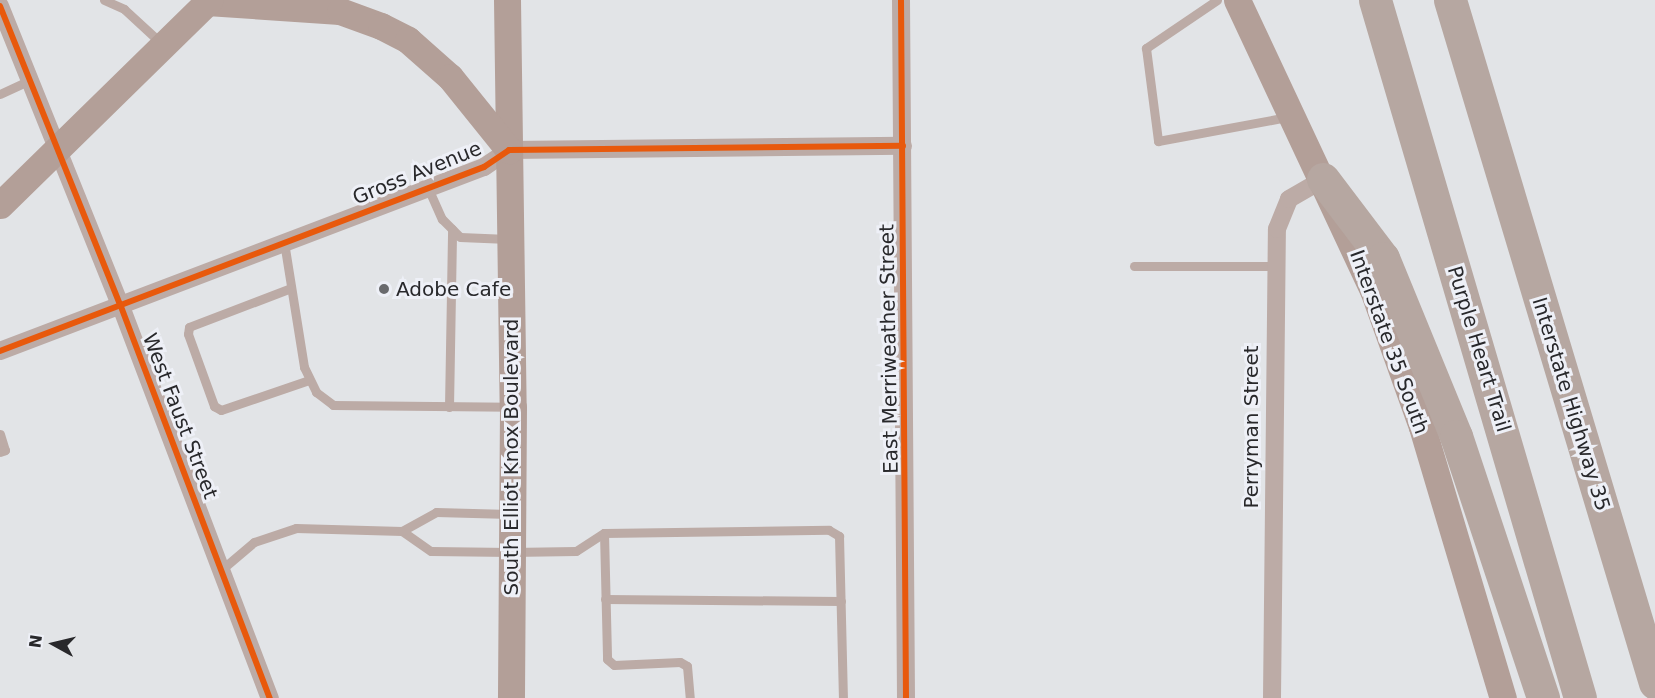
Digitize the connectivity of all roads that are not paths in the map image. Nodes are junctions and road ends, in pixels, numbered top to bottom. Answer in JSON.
{"nodes":[{"id":1,"x":104,"y":0,"type":"edge"},
{"id":2,"x":507,"y":0,"type":"edge"},
{"id":3,"x":901,"y":0,"type":"edge"},
{"id":4,"x":1216,"y":0,"type":"edge"},
{"id":5,"x":1238,"y":0,"type":"edge"},
{"id":6,"x":1375,"y":0,"type":"edge"},
{"id":7,"x":1450,"y":0,"type":"edge"},
{"id":8,"x":208,"y":1,"type":"edge"},
{"id":9,"x":0,"y":6,"type":"edge"},
{"id":10,"x":163,"y":44,"type":"junction"},
{"id":11,"x":30,"y":80,"type":"junction"},
{"id":12,"x":0,"y":94,"type":"edge"},
{"id":13,"x":1293,"y":116,"type":"junction"},
{"id":14,"x":903,"y":146,"type":"junction"},
{"id":15,"x":55,"y":149,"type":"junction"},
{"id":16,"x":509,"y":150,"type":"junction"},
{"id":17,"x":1323,"y":179,"type":"junction"},
{"id":18,"x":428,"y":188,"type":"junction"},
{"id":19,"x":0,"y":205,"type":"edge"},
{"id":20,"x":452,"y":229,"type":"junction"},
{"id":21,"x":510,"y":239,"type":"junction"},
{"id":22,"x":284,"y":242,"type":"junction"},
{"id":23,"x":1134,"y":266,"type":"dead end"},
{"id":24,"x":1275,"y":266,"type":"junction"},
{"id":25,"x":291,"y":288,"type":"junction"},
{"id":26,"x":120,"y":304,"type":"junction"},
{"id":27,"x":0,"y":351,"type":"edge"},
{"id":28,"x":309,"y":380,"type":"junction"},
{"id":29,"x":449,"y":407,"type":"junction"},
{"id":30,"x":513,"y":407,"type":"junction"},
{"id":31,"x":0,"y":434,"type":"edge"},
{"id":32,"x":0,"y":452,"type":"edge"},
{"id":33,"x":1593,"y":476,"type":"junction"},
{"id":34,"x":512,"y":514,"type":"junction"},
{"id":35,"x":402,"y":531,"type":"junction"},
{"id":36,"x":604,"y":533,"type":"junction"},
{"id":37,"x":511,"y":552,"type":"junction"},
{"id":38,"x":221,"y":570,"type":"junction"},
{"id":39,"x":605,"y":598,"type":"junction"},
{"id":40,"x":841,"y":601,"type":"junction"},
{"id":41,"x":1655,"y":606,"type":"edge"},
{"id":42,"x":1655,"y":683,"type":"edge"},
{"id":43,"x":270,"y":698,"type":"edge"},
{"id":44,"x":512,"y":698,"type":"edge"},
{"id":45,"x":690,"y":698,"type":"edge"},
{"id":46,"x":843,"y":698,"type":"edge"},
{"id":47,"x":906,"y":698,"type":"edge"},
{"id":48,"x":1272,"y":698,"type":"edge"},
{"id":49,"x":1503,"y":698,"type":"edge"},
{"id":50,"x":1543,"y":698,"type":"edge"},
{"id":51,"x":1580,"y":698,"type":"edge"}],
"edges":[{"from":1,"to":10,"type":"lane"},
{"from":2,"to":16,"type":"main road","name":"South Elliot Knox Boulevard"},
{"from":3,"to":14,"type":"street","name":"East Merriweather Street"},
{"from":4,"to":13,"type":"lane"},
{"from":5,"to":13,"type":"main road","name":"Interstate 35 South"},
{"from":6,"to":51,"type":"highway","name":"Purple Heart Trail"},
{"from":7,"to":33,"type":"highway","name":"Interstate Highway 35"},
{"from":8,"to":10,"type":"main road"},
{"from":8,"to":16,"type":"main road"},
{"from":9,"to":11,"type":"street","name":"West Faust Street"},
{"from":10,"to":15,"type":"main road"},
{"from":11,"to":12,"type":"lane"},
{"from":11,"to":15,"type":"street","name":"West Faust Street"},
{"from":13,"to":17,"type":"main road","name":"Interstate 35 South"},
{"from":14,"to":16,"type":"street","name":"Gross Avenue"},
{"from":14,"to":47,"type":"street","name":"East Merriweather Street"},
{"from":15,"to":19,"type":"main road"},
{"from":15,"to":26,"type":"street","name":"West Faust Street"},
{"from":16,"to":18,"type":"street","name":"Gross Avenue"},
{"from":16,"to":21,"type":"main road","name":"South Elliot Knox Boulevard"},
{"from":17,"to":24,"type":"street","name":"Perryman Street"},
{"from":17,"to":49,"type":"main road","name":"Interstate 35 South"},
{"from":17,"to":50,"type":"highway"},
{"from":18,"to":20,"type":"lane"},
{"from":18,"to":22,"type":"street","name":"Gross Avenue"},
{"from":20,"to":21,"type":"lane"},
{"from":20,"to":29,"type":"lane"},
{"from":21,"to":30,"type":"main road","name":"South Elliot Knox Boulevard"},
{"from":22,"to":25,"type":"lane"},
{"from":22,"to":26,"type":"street","name":"Gross Avenue"},
{"from":23,"to":24,"type":"lane"},
{"from":24,"to":48,"type":"street","name":"Perryman Street"},
{"from":25,"to":28,"type":"lane"},
{"from":25,"to":28,"type":"lane"},
{"from":26,"to":27,"type":"street","name":"Gross Avenue"},
{"from":26,"to":38,"type":"street","name":"West Faust Street"},
{"from":28,"to":29,"type":"lane"},
{"from":29,"to":30,"type":"lane"},
{"from":30,"to":34,"type":"main road","name":"South Elliot Knox Boulevard"},
{"from":31,"to":32,"type":"lane"},
{"from":33,"to":41,"type":"highway"},
{"from":33,"to":42,"type":"highway","name":"Interstate Highway 35"},
{"from":34,"to":35,"type":"lane"},
{"from":34,"to":37,"type":"main road","name":"South Elliot Knox Boulevard"},
{"from":35,"to":37,"type":"lane"},
{"from":35,"to":38,"type":"lane"},
{"from":36,"to":37,"type":"lane"},
{"from":36,"to":39,"type":"lane"},
{"from":36,"to":40,"type":"lane"},
{"from":37,"to":44,"type":"main road","name":"South Elliot Knox Boulevard"},
{"from":38,"to":43,"type":"street","name":"West Faust Street"},
{"from":39,"to":40,"type":"lane"},
{"from":39,"to":45,"type":"lane"},
{"from":40,"to":46,"type":"lane"}]}
